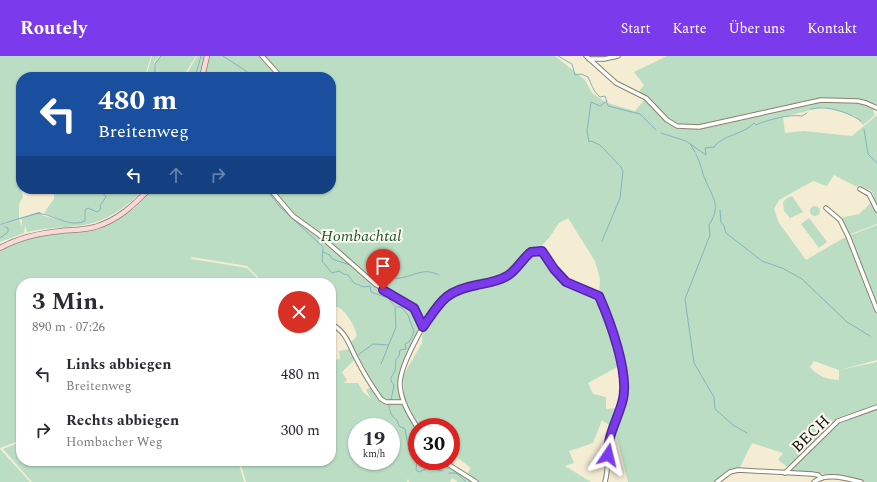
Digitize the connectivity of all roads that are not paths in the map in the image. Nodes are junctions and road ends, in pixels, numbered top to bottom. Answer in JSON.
{"nodes":[{"id":1,"x":207,"y":56,"type":"edge"},
{"id":2,"x":262,"y":56,"type":"edge"},
{"id":3,"x":618,"y":56,"type":"edge"},
{"id":4,"x":588,"y":58,"type":"edge"},
{"id":5,"x":203,"y":72,"type":"edge"},
{"id":6,"x":276,"y":72,"type":"edge"},
{"id":7,"x":877,"y":108,"type":"edge"},
{"id":8,"x":860,"y":189,"type":"dead end"},
{"id":9,"x":144,"y":194,"type":"edge"},
{"id":10,"x":274,"y":194,"type":"edge"},
{"id":11,"x":826,"y":208,"type":"dead end"},
{"id":12,"x":877,"y":210,"type":"edge"},
{"id":13,"x":0,"y":248,"type":"edge"},
{"id":14,"x":877,"y":310,"type":"edge"},
{"id":15,"x":336,"y":326,"type":"edge"},
{"id":16,"x":423,"y":327,"type":"junction"},
{"id":17,"x":403,"y":402,"type":"junction"},
{"id":18,"x":877,"y":407,"type":"edge"},
{"id":19,"x":412,"y":418,"type":"edge"},
{"id":20,"x":457,"y":470,"type":"edge"},
{"id":21,"x":785,"y":473,"type":"junction"},
{"id":22,"x":821,"y":478,"type":"junction"},
{"id":23,"x":476,"y":482,"type":"edge"},
{"id":24,"x":606,"y":482,"type":"edge"},
{"id":25,"x":717,"y":482,"type":"edge"},
{"id":26,"x":814,"y":482,"type":"edge"},
{"id":27,"x":861,"y":482,"type":"edge"}],
"edges":[{"from":1,"to":5,"type":"main road"},
{"from":2,"to":6,"type":"street"},
{"from":3,"to":4,"type":"street"},
{"from":4,"to":7,"type":"street"},
{"from":8,"to":12,"type":"street"},
{"from":9,"to":13,"type":"main road"},
{"from":10,"to":16,"type":"street"},
{"from":11,"to":14,"type":"street"},
{"from":15,"to":17,"type":"street"},
{"from":16,"to":17,"type":"street"},
{"from":16,"to":24,"type":"street"},
{"from":17,"to":19,"type":"street"},
{"from":18,"to":21,"type":"street","name":"BECH"},
{"from":20,"to":23,"type":"street"},
{"from":21,"to":22,"type":"street"},
{"from":21,"to":25,"type":"street"},
{"from":22,"to":26,"type":"street"},
{"from":22,"to":27,"type":"street"}]}
